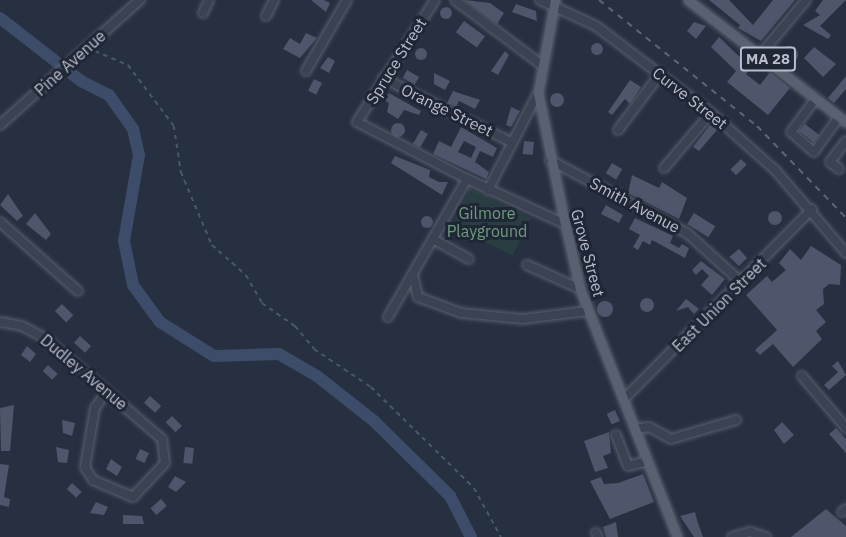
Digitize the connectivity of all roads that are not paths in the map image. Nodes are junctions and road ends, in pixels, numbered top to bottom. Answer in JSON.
{"nodes":[{"id":1,"x":140,"y":0,"type":"edge"},
{"id":2,"x":209,"y":0,"type":"edge"},
{"id":3,"x":274,"y":0,"type":"edge"},
{"id":4,"x":347,"y":0,"type":"edge"},
{"id":5,"x":435,"y":0,"type":"edge"},
{"id":6,"x":455,"y":0,"type":"edge"},
{"id":7,"x":540,"y":0,"type":"edge"},
{"id":8,"x":688,"y":0,"type":"edge"},
{"id":9,"x":806,"y":0,"type":"edge"},
{"id":10,"x":554,"y":3,"type":"edge"},
{"id":11,"x":203,"y":13,"type":"dead end"},
{"id":12,"x":266,"y":16,"type":"dead end"},
{"id":13,"x":761,"y":54,"type":"junction"},
{"id":14,"x":542,"y":65,"type":"junction"},
{"id":15,"x":306,"y":71,"type":"dead end"},
{"id":16,"x":660,"y":74,"type":"junction"},
{"id":17,"x":383,"y":78,"type":"junction"},
{"id":18,"x":538,"y":93,"type":"junction"},
{"id":19,"x":816,"y":98,"type":"junction"},
{"id":20,"x":711,"y":113,"type":"junction"},
{"id":21,"x":843,"y":119,"type":"edge"},
{"id":22,"x":0,"y":126,"type":"edge"},
{"id":23,"x":618,"y":130,"type":"dead end"},
{"id":24,"x":846,"y":141,"type":"edge"},
{"id":25,"x":511,"y":142,"type":"junction"},
{"id":26,"x":550,"y":160,"type":"junction"},
{"id":27,"x":664,"y":168,"type":"dead end"},
{"id":28,"x":839,"y":169,"type":"dead end"},
{"id":29,"x":467,"y":179,"type":"junction"},
{"id":30,"x":488,"y":190,"type":"junction"},
{"id":31,"x":812,"y":209,"type":"junction"},
{"id":32,"x":0,"y":222,"type":"edge"},
{"id":33,"x":565,"y":224,"type":"junction"},
{"id":34,"x":433,"y":238,"type":"junction"},
{"id":35,"x":846,"y":253,"type":"edge"},
{"id":36,"x":469,"y":259,"type":"dead end"},
{"id":37,"x":527,"y":265,"type":"dead end"},
{"id":38,"x":413,"y":275,"type":"junction"},
{"id":39,"x":742,"y":283,"type":"junction"},
{"id":40,"x":580,"y":289,"type":"junction"},
{"id":41,"x":78,"y":291,"type":"dead end"},
{"id":42,"x":588,"y":311,"type":"junction"},
{"id":43,"x":388,"y":317,"type":"dead end"},
{"id":44,"x":0,"y":322,"type":"edge"},
{"id":45,"x":802,"y":376,"type":"dead end"},
{"id":46,"x":106,"y":392,"type":"junction"},
{"id":47,"x":624,"y":399,"type":"junction"},
{"id":48,"x":736,"y":420,"type":"dead end"},
{"id":49,"x":846,"y":428,"type":"edge"},
{"id":50,"x":635,"y":429,"type":"junction"},
{"id":51,"x":616,"y":435,"type":"dead end"},
{"id":52,"x":648,"y":461,"type":"junction"},
{"id":53,"x":677,"y":537,"type":"edge"},
{"id":54,"x":732,"y":537,"type":"edge"},
{"id":55,"x":765,"y":537,"type":"edge"}],
"edges":[{"from":1,"to":22,"type":"street","name":"Pine Avenue"},
{"from":2,"to":11,"type":"street"},
{"from":3,"to":12,"type":"street"},
{"from":4,"to":15,"type":"street"},
{"from":5,"to":17,"type":"street","name":"Spruce Street"},
{"from":6,"to":14,"type":"street"},
{"from":7,"to":10,"type":"street","name":"Curve Street"},
{"from":8,"to":13,"type":"main road","number":"MA 28"},
{"from":9,"to":13,"type":"street"},
{"from":10,"to":14,"type":"main road","name":"Grove Street"},
{"from":10,"to":16,"type":"street","name":"Curve Street"},
{"from":13,"to":19,"type":"main road","number":"MA 28"},
{"from":14,"to":18,"type":"main road","name":"Grove Street"},
{"from":16,"to":20,"type":"street","name":"Curve Street"},
{"from":16,"to":23,"type":"street"},
{"from":17,"to":25,"type":"street","name":"Orange Street"},
{"from":17,"to":29,"type":"street","name":"Spruce Street"},
{"from":18,"to":25,"type":"street"},
{"from":18,"to":26,"type":"main road","name":"Grove Street"},
{"from":19,"to":21,"type":"main road","number":"MA 28"},
{"from":19,"to":21,"type":"street"},
{"from":20,"to":27,"type":"street"},
{"from":20,"to":31,"type":"street","name":"Curve Street"},
{"from":24,"to":28,"type":"street"},
{"from":25,"to":30,"type":"street"},
{"from":26,"to":33,"type":"main road","name":"Grove Street"},
{"from":26,"to":39,"type":"street","name":"Smith Avenue"},
{"from":29,"to":30,"type":"street"},
{"from":29,"to":34,"type":"street"},
{"from":30,"to":33,"type":"street"},
{"from":31,"to":35,"type":"street","name":"Curve Street"},
{"from":31,"to":39,"type":"street","name":"East Union Street"},
{"from":32,"to":41,"type":"street"},
{"from":33,"to":40,"type":"main road","name":"Grove Street"},
{"from":34,"to":36,"type":"street"},
{"from":34,"to":38,"type":"street"},
{"from":37,"to":40,"type":"street"},
{"from":38,"to":42,"type":"street"},
{"from":38,"to":43,"type":"street"},
{"from":39,"to":47,"type":"street","name":"East Union Street"},
{"from":40,"to":42,"type":"main road","name":"Grove Street"},
{"from":42,"to":47,"type":"main road","name":"Grove Street"},
{"from":44,"to":46,"type":"street","name":"Dudley Avenue"},
{"from":45,"to":49,"type":"street"},
{"from":46,"to":46,"type":"street","name":"Dudley Avenue"},
{"from":47,"to":50,"type":"main road","name":"Grove Street"},
{"from":48,"to":50,"type":"street"},
{"from":50,"to":52,"type":"main road","name":"Grove Street"},
{"from":51,"to":52,"type":"street"},
{"from":52,"to":53,"type":"main road","name":"Grove Street"},
{"from":54,"to":55,"type":"street"}]}
